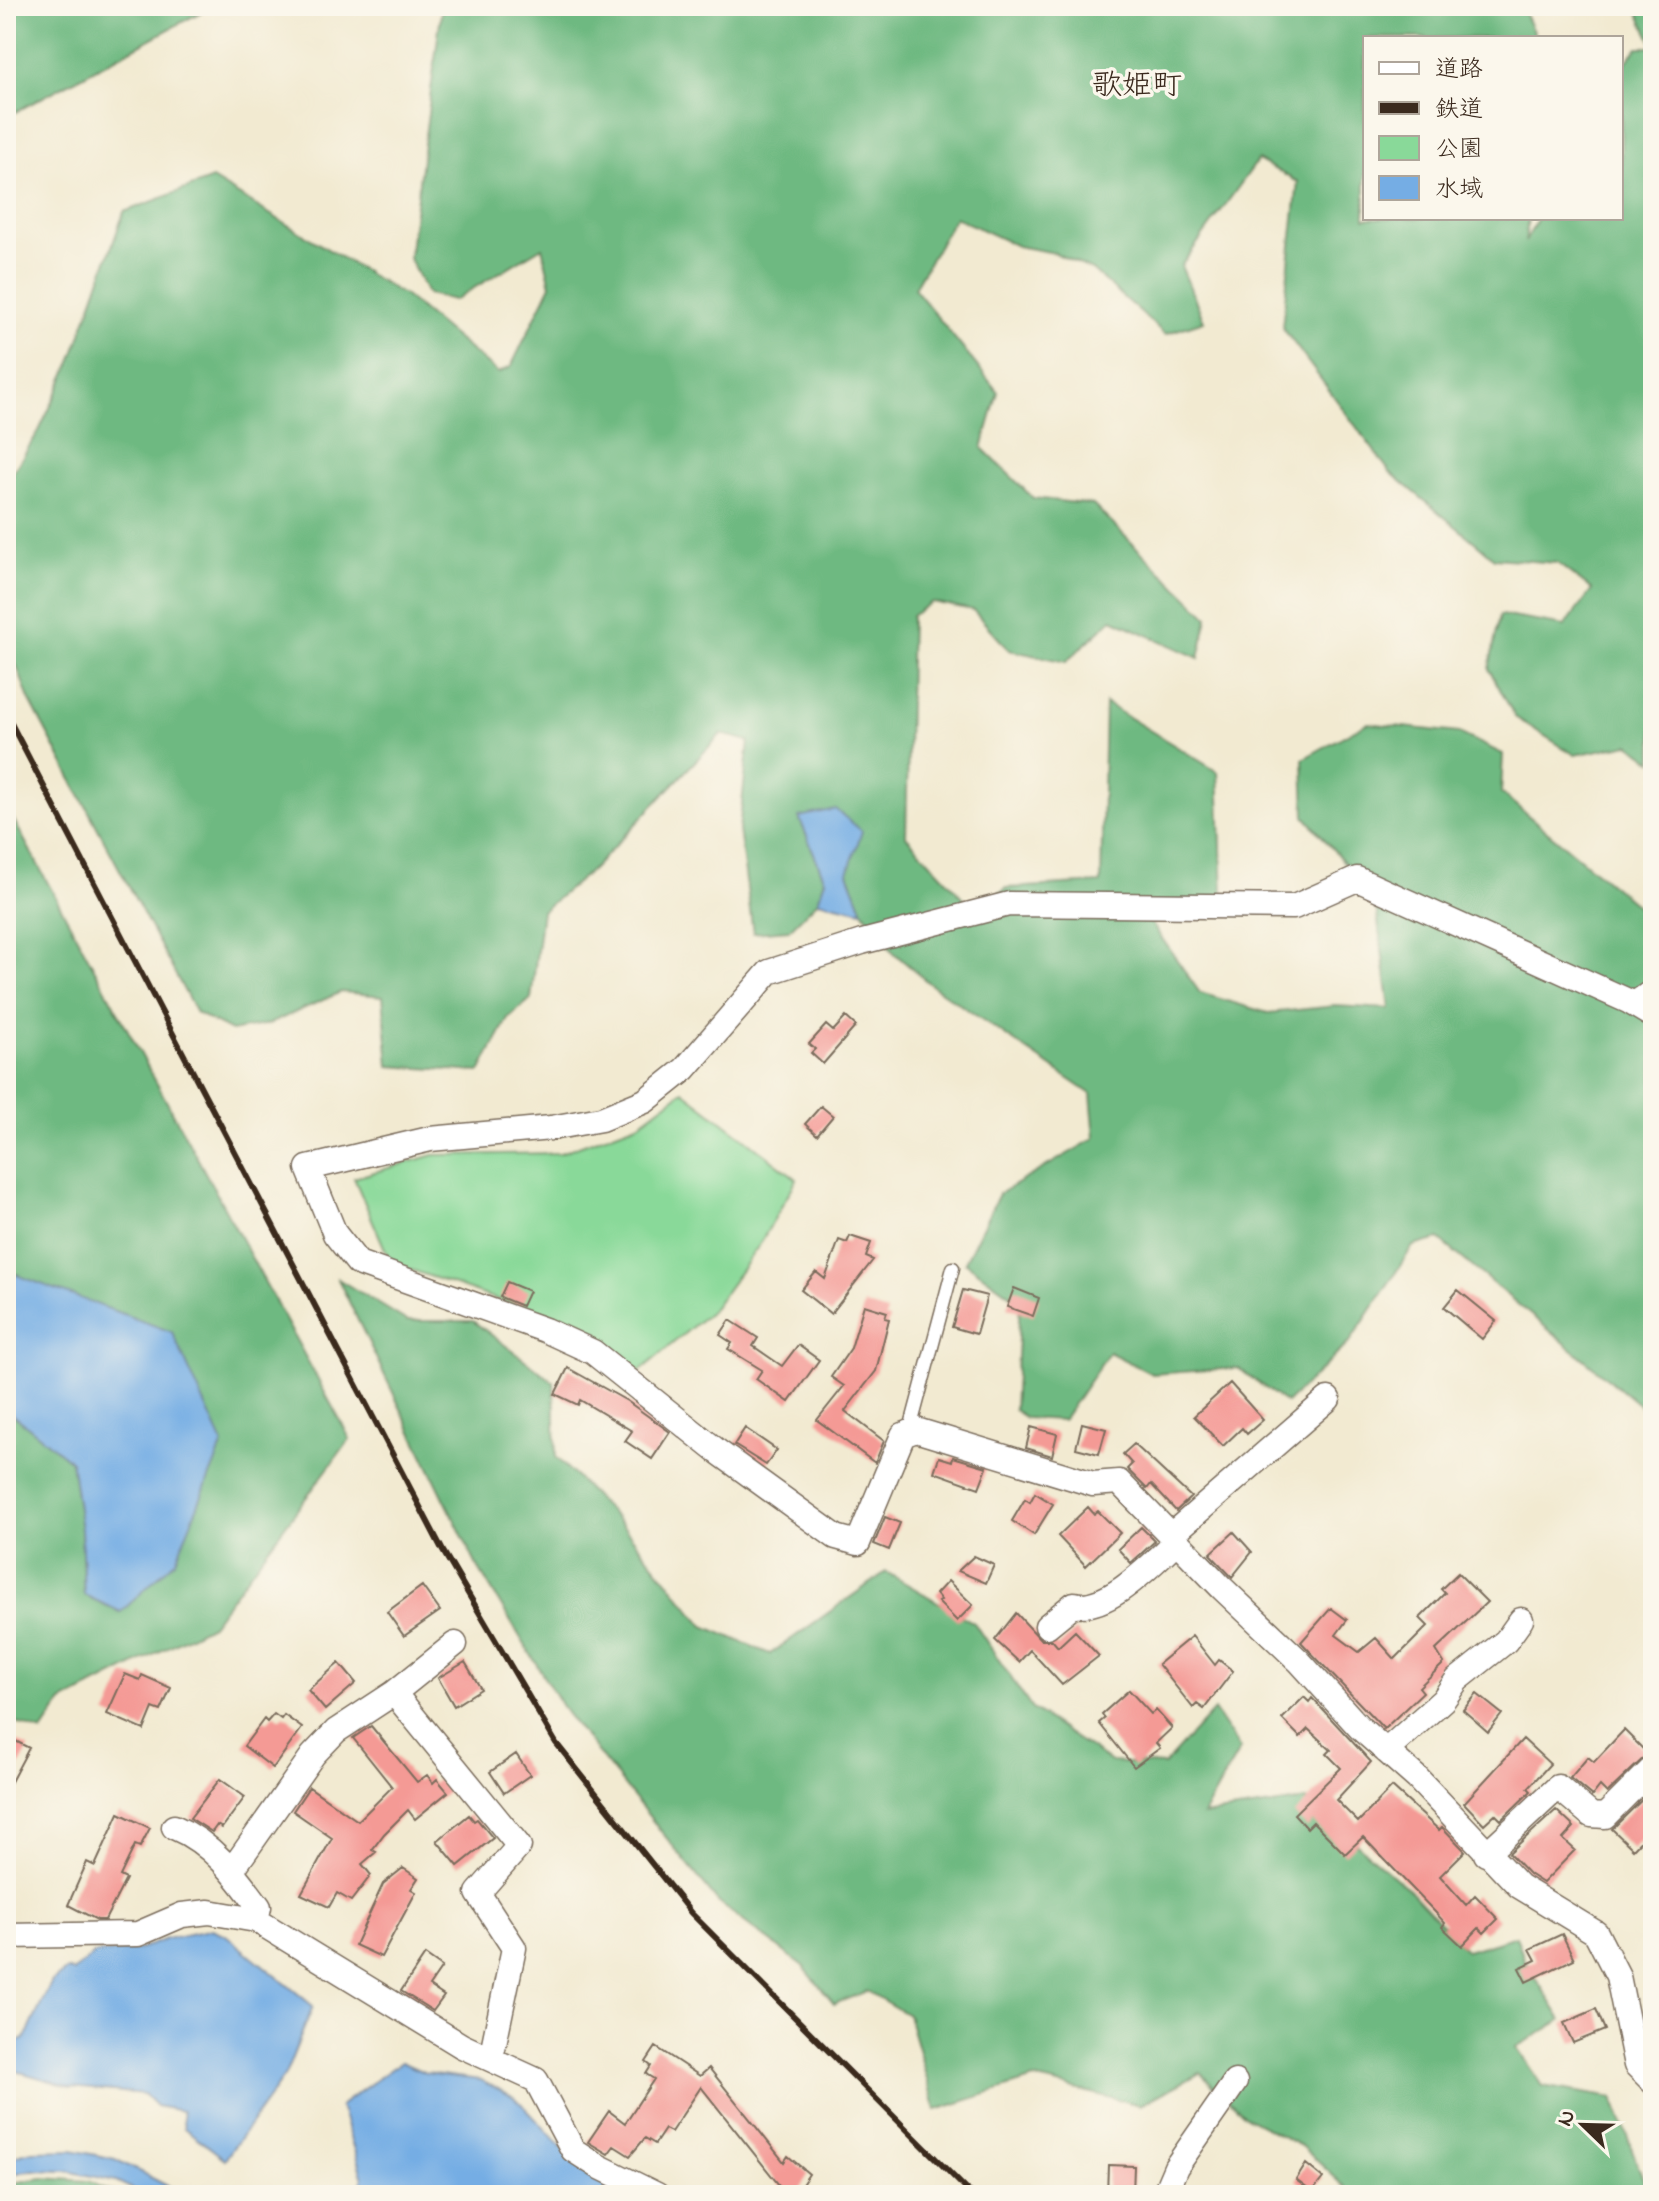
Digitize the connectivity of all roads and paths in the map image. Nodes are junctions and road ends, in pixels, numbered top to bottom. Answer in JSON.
{"nodes":[{"id":1,"x":1653,"y":984,"type":"edge"},
{"id":2,"x":1628,"y":1001,"type":"junction"},
{"id":3,"x":1653,"y":1016,"type":"edge"},
{"id":4,"x":953,"y":1268,"type":"dead end"},
{"id":5,"x":1328,"y":1399,"type":"dead end"},
{"id":6,"x":909,"y":1433,"type":"junction"},
{"id":7,"x":1174,"y":1538,"type":"junction"},
{"id":8,"x":1521,"y":1620,"type":"dead end"},
{"id":9,"x":1047,"y":1626,"type":"dead end"},
{"id":10,"x":455,"y":1644,"type":"dead end"},
{"id":11,"x":394,"y":1693,"type":"junction"},
{"id":12,"x":1386,"y":1751,"type":"junction"},
{"id":13,"x":1653,"y":1768,"type":"edge"},
{"id":14,"x":174,"y":1827,"type":"dead end"},
{"id":15,"x":1486,"y":1854,"type":"junction"},
{"id":16,"x":232,"y":1870,"type":"junction"},
{"id":17,"x":256,"y":1920,"type":"junction"},
{"id":18,"x":6,"y":1936,"type":"edge"},
{"id":19,"x":491,"y":2058,"type":"junction"},
{"id":20,"x":1235,"y":2082,"type":"dead end"},
{"id":21,"x":1653,"y":2082,"type":"edge"},
{"id":22,"x":657,"y":2195,"type":"edge"},
{"id":23,"x":1164,"y":2195,"type":"edge"}],
"edges":[{"from":1,"to":2,"type":"lane"},
{"from":2,"to":3,"type":"street"},
{"from":2,"to":6,"type":"street"},
{"from":4,"to":6,"type":"lane"},
{"from":5,"to":7,"type":"street"},
{"from":6,"to":7,"type":"street"},
{"from":7,"to":9,"type":"street"},
{"from":7,"to":12,"type":"street"},
{"from":8,"to":12,"type":"street"},
{"from":10,"to":11,"type":"street"},
{"from":11,"to":16,"type":"street"},
{"from":11,"to":19,"type":"street"},
{"from":12,"to":15,"type":"street"},
{"from":13,"to":15,"type":"street"},
{"from":14,"to":16,"type":"street"},
{"from":15,"to":21,"type":"street"},
{"from":16,"to":17,"type":"street"},
{"from":17,"to":18,"type":"street"},
{"from":17,"to":19,"type":"street"},
{"from":19,"to":22,"type":"street"},
{"from":20,"to":23,"type":"street"}]}
